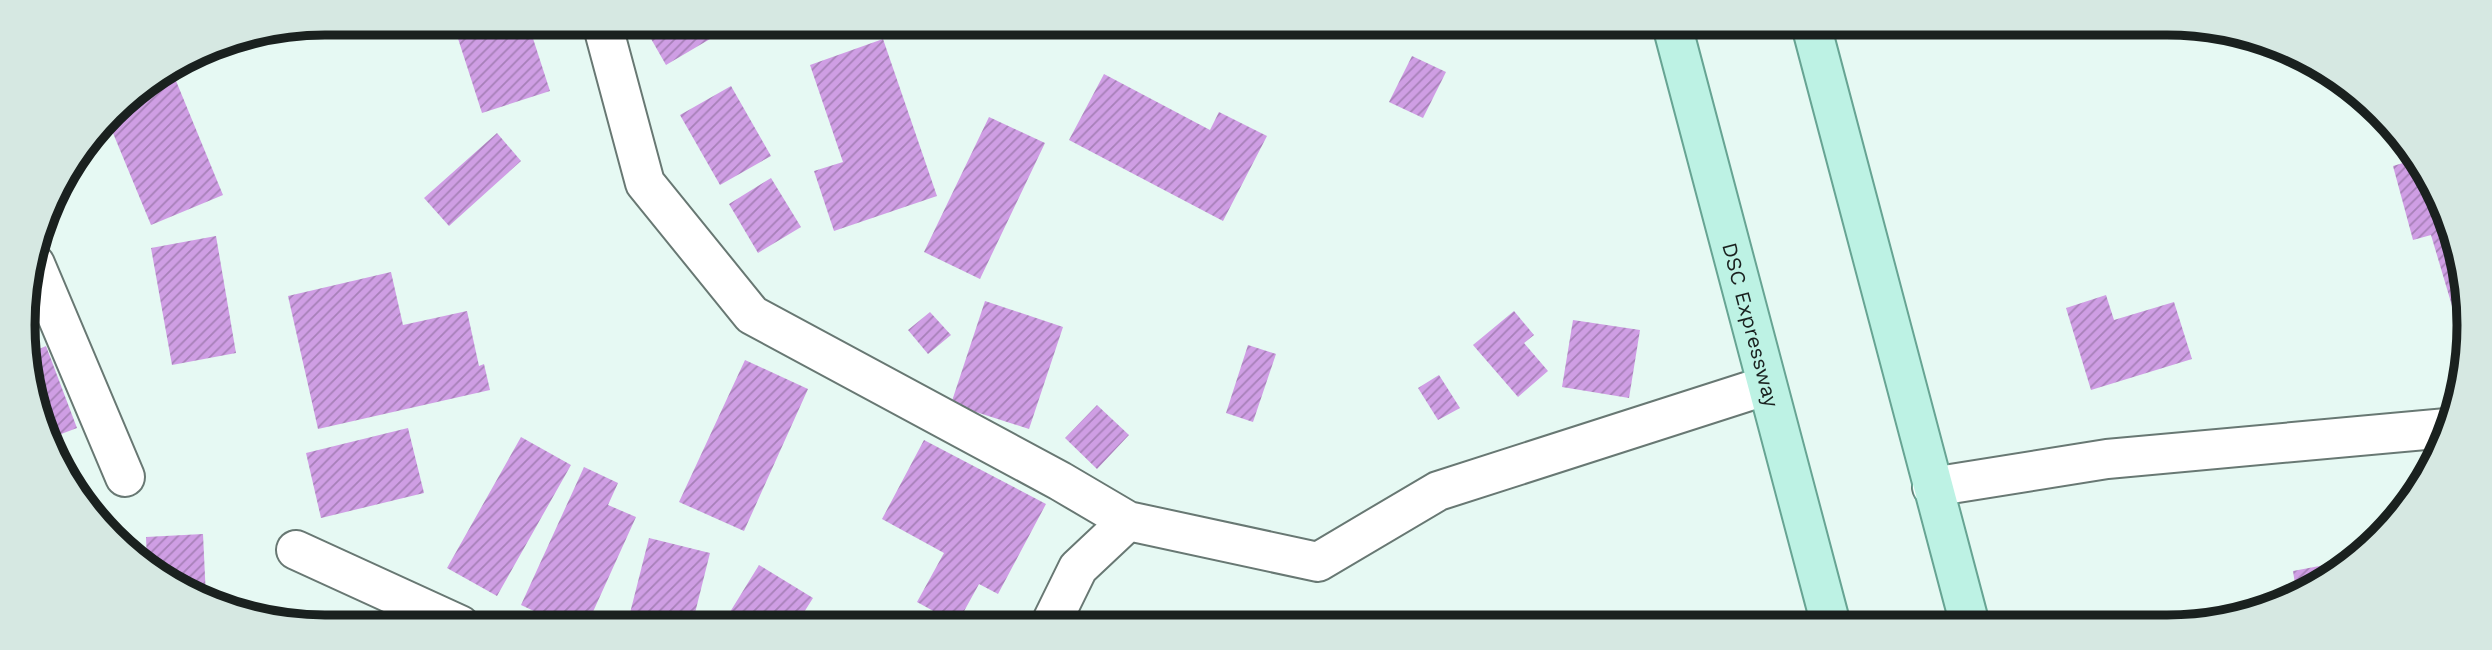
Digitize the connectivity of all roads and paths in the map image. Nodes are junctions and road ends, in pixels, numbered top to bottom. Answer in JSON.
{"nodes":[{"id":1,"x":605,"y":35,"type":"edge"},
{"id":2,"x":1675,"y":35,"type":"edge"},
{"id":3,"x":1814,"y":35,"type":"edge"},
{"id":4,"x":39,"y":276,"type":"edge"},
{"id":5,"x":1765,"y":386,"type":"junction"},
{"id":6,"x":2438,"y":429,"type":"edge"},
{"id":7,"x":125,"y":477,"type":"dead end"},
{"id":8,"x":1932,"y":487,"type":"junction"},
{"id":9,"x":1128,"y":521,"type":"junction"},
{"id":10,"x":296,"y":550,"type":"dead end"},
{"id":11,"x":438,"y":615,"type":"edge"},
{"id":12,"x":1055,"y":615,"type":"edge"},
{"id":13,"x":1828,"y":615,"type":"edge"},
{"id":14,"x":1967,"y":615,"type":"edge"}],
"edges":[{"from":1,"to":9,"type":"street"},
{"from":2,"to":5,"type":"main road","name":"DSC Expressway"},
{"from":3,"to":8,"type":"main road"},
{"from":4,"to":7,"type":"street"},
{"from":5,"to":9,"type":"street"},
{"from":5,"to":13,"type":"main road","name":"DSC Expressway"},
{"from":6,"to":8,"type":"street"},
{"from":8,"to":14,"type":"main road"},
{"from":9,"to":12,"type":"street"},
{"from":10,"to":11,"type":"street"}]}
